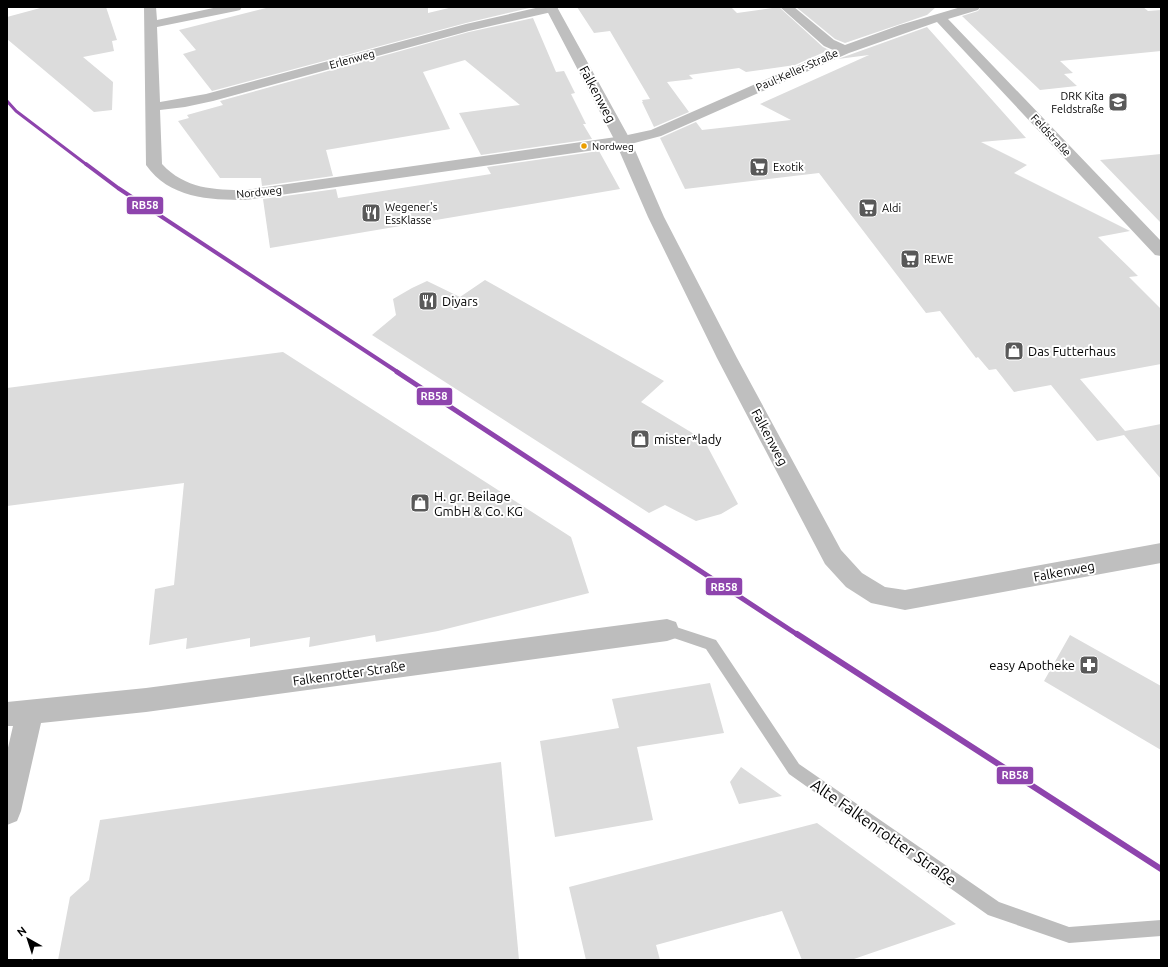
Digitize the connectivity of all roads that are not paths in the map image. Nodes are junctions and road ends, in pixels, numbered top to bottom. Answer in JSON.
{"nodes":[{"id":1,"x":150,"y":7,"type":"edge"},
{"id":2,"x":236,"y":7,"type":"edge"},
{"id":3,"x":786,"y":7,"type":"edge"},
{"id":4,"x":974,"y":7,"type":"edge"},
{"id":5,"x":552,"y":8,"type":"edge"},
{"id":6,"x":940,"y":18,"type":"junction"},
{"id":7,"x":150,"y":25,"type":"junction"},
{"id":8,"x":844,"y":50,"type":"junction"},
{"id":9,"x":152,"y":108,"type":"junction"},
{"id":10,"x":623,"y":141,"type":"junction"},
{"id":11,"x":1161,"y":251,"type":"edge"},
{"id":12,"x":1161,"y":553,"type":"edge"},
{"id":13,"x":667,"y":630,"type":"joint"},
{"id":14,"x":19,"y":713,"type":"edge"},
{"id":15,"x":7,"y":811,"type":"edge"},
{"id":16,"x":1161,"y":928,"type":"edge"}],
"edges":[{"from":1,"to":7,"type":"street","name":"Nordweg"},
{"from":2,"to":7,"type":"street"},
{"from":3,"to":8,"type":"street"},
{"from":4,"to":6,"type":"street","name":"Paul-Keller-Straße"},
{"from":5,"to":9,"type":"street","name":"Erlenweg"},
{"from":5,"to":10,"type":"main road","name":"Falkenweg"},
{"from":6,"to":8,"type":"street","name":"Paul-Keller-Straße"},
{"from":6,"to":11,"type":"street","name":"Feldstraße"},
{"from":7,"to":9,"type":"street","name":"Nordweg"},
{"from":8,"to":10,"type":"street","name":"Paul-Keller-Straße"},
{"from":9,"to":10,"type":"street","name":"Nordweg"},
{"from":10,"to":12,"type":"main road","name":"Falkenweg"},
{"from":13,"to":14,"type":"street","name":"Falkenrotter Straße"},
{"from":13,"to":16,"type":"lane","name":"Alte Falkenrotter Straße"},
{"from":14,"to":15,"type":"street","name":"Falkenrotter Straße"}]}
